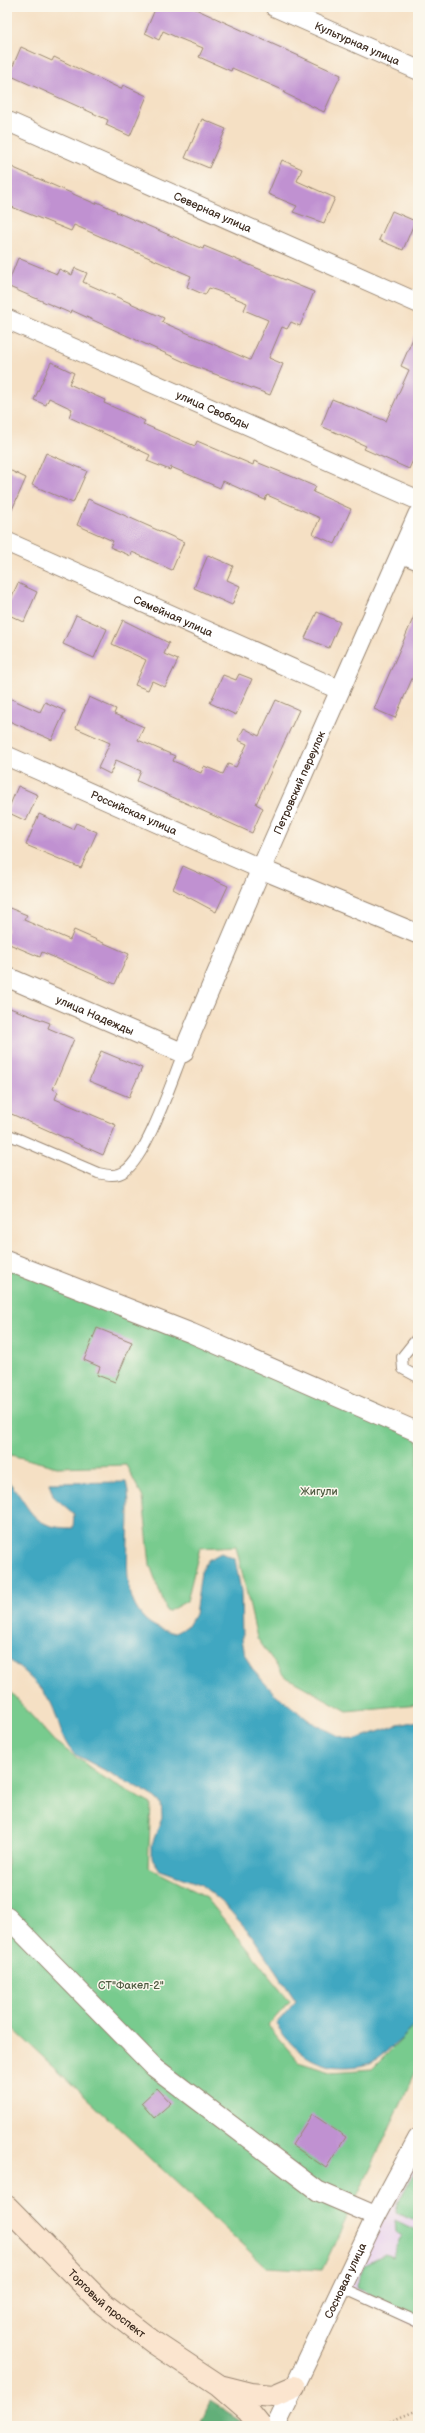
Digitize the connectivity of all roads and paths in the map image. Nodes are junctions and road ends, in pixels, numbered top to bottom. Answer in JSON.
{"nodes":[{"id":1,"x":275,"y":7,"type":"edge"},
{"id":2,"x":418,"y":70,"type":"edge"},
{"id":3,"x":7,"y":121,"type":"edge"},
{"id":4,"x":418,"y":303,"type":"edge"},
{"id":5,"x":7,"y":319,"type":"edge"},
{"id":6,"x":418,"y":500,"type":"edge"},
{"id":7,"x":418,"y":514,"type":"edge"},
{"id":8,"x":7,"y":542,"type":"edge"},
{"id":9,"x":401,"y":553,"type":"junction"},
{"id":10,"x":418,"y":560,"type":"edge"},
{"id":11,"x":340,"y":690,"type":"junction"},
{"id":12,"x":7,"y":756,"type":"edge"},
{"id":13,"x":261,"y":869,"type":"junction"},
{"id":14,"x":418,"y":934,"type":"edge"},
{"id":15,"x":7,"y":976,"type":"edge"},
{"id":16,"x":183,"y":1053,"type":"junction"},
{"id":17,"x":7,"y":1134,"type":"edge"},
{"id":18,"x":7,"y":1261,"type":"edge"},
{"id":19,"x":418,"y":1337,"type":"edge"},
{"id":20,"x":418,"y":1377,"type":"edge"},
{"id":21,"x":418,"y":1432,"type":"edge"},
{"id":22,"x":7,"y":1917,"type":"edge"},
{"id":23,"x":418,"y":2138,"type":"edge"},
{"id":24,"x":7,"y":2207,"type":"edge"},
{"id":25,"x":376,"y":2216,"type":"junction"},
{"id":26,"x":341,"y":2287,"type":"junction"},
{"id":27,"x":418,"y":2322,"type":"edge"},
{"id":28,"x":218,"y":2385,"type":"junction"},
{"id":29,"x":294,"y":2387,"type":"junction"},
{"id":30,"x":418,"y":2410,"type":"edge"},
{"id":31,"x":260,"y":2426,"type":"edge"},
{"id":32,"x":276,"y":2426,"type":"edge"},
{"id":33,"x":379,"y":2426,"type":"edge"}],
"edges":[{"from":1,"to":2,"type":"street","name":"Культурная улица"},
{"from":3,"to":4,"type":"street","name":"Северная улица"},
{"from":5,"to":6,"type":"street","name":"улица Свободы"},
{"from":7,"to":9,"type":"street","name":"Петровский переулок"},
{"from":8,"to":11,"type":"street","name":"Семейная улица"},
{"from":9,"to":10,"type":"street"},
{"from":9,"to":11,"type":"street","name":"Петровский переулок"},
{"from":11,"to":13,"type":"street","name":"Петровский переулок"},
{"from":12,"to":13,"type":"street","name":"Российская улица"},
{"from":13,"to":14,"type":"street","name":"Российская улица"},
{"from":13,"to":16,"type":"street","name":"Петровский переулок"},
{"from":15,"to":16,"type":"street","name":"улица Надежды"},
{"from":16,"to":17,"type":"lane"},
{"from":18,"to":21,"type":"street"},
{"from":19,"to":20,"type":"lane"},
{"from":22,"to":25,"type":"street"},
{"from":23,"to":25,"type":"street","name":"Сосновая улица"},
{"from":24,"to":28,"type":"street","name":"Торговый проспект"},
{"from":25,"to":26,"type":"street","name":"Сосновая улица"},
{"from":26,"to":27,"type":"lane"},
{"from":26,"to":29,"type":"street","name":"Сосновая улица"},
{"from":28,"to":29,"type":"street"},
{"from":28,"to":31,"type":"street"},
{"from":29,"to":32,"type":"street","name":"Сосновая улица"},
{"from":30,"to":33,"type":"path"}]}
